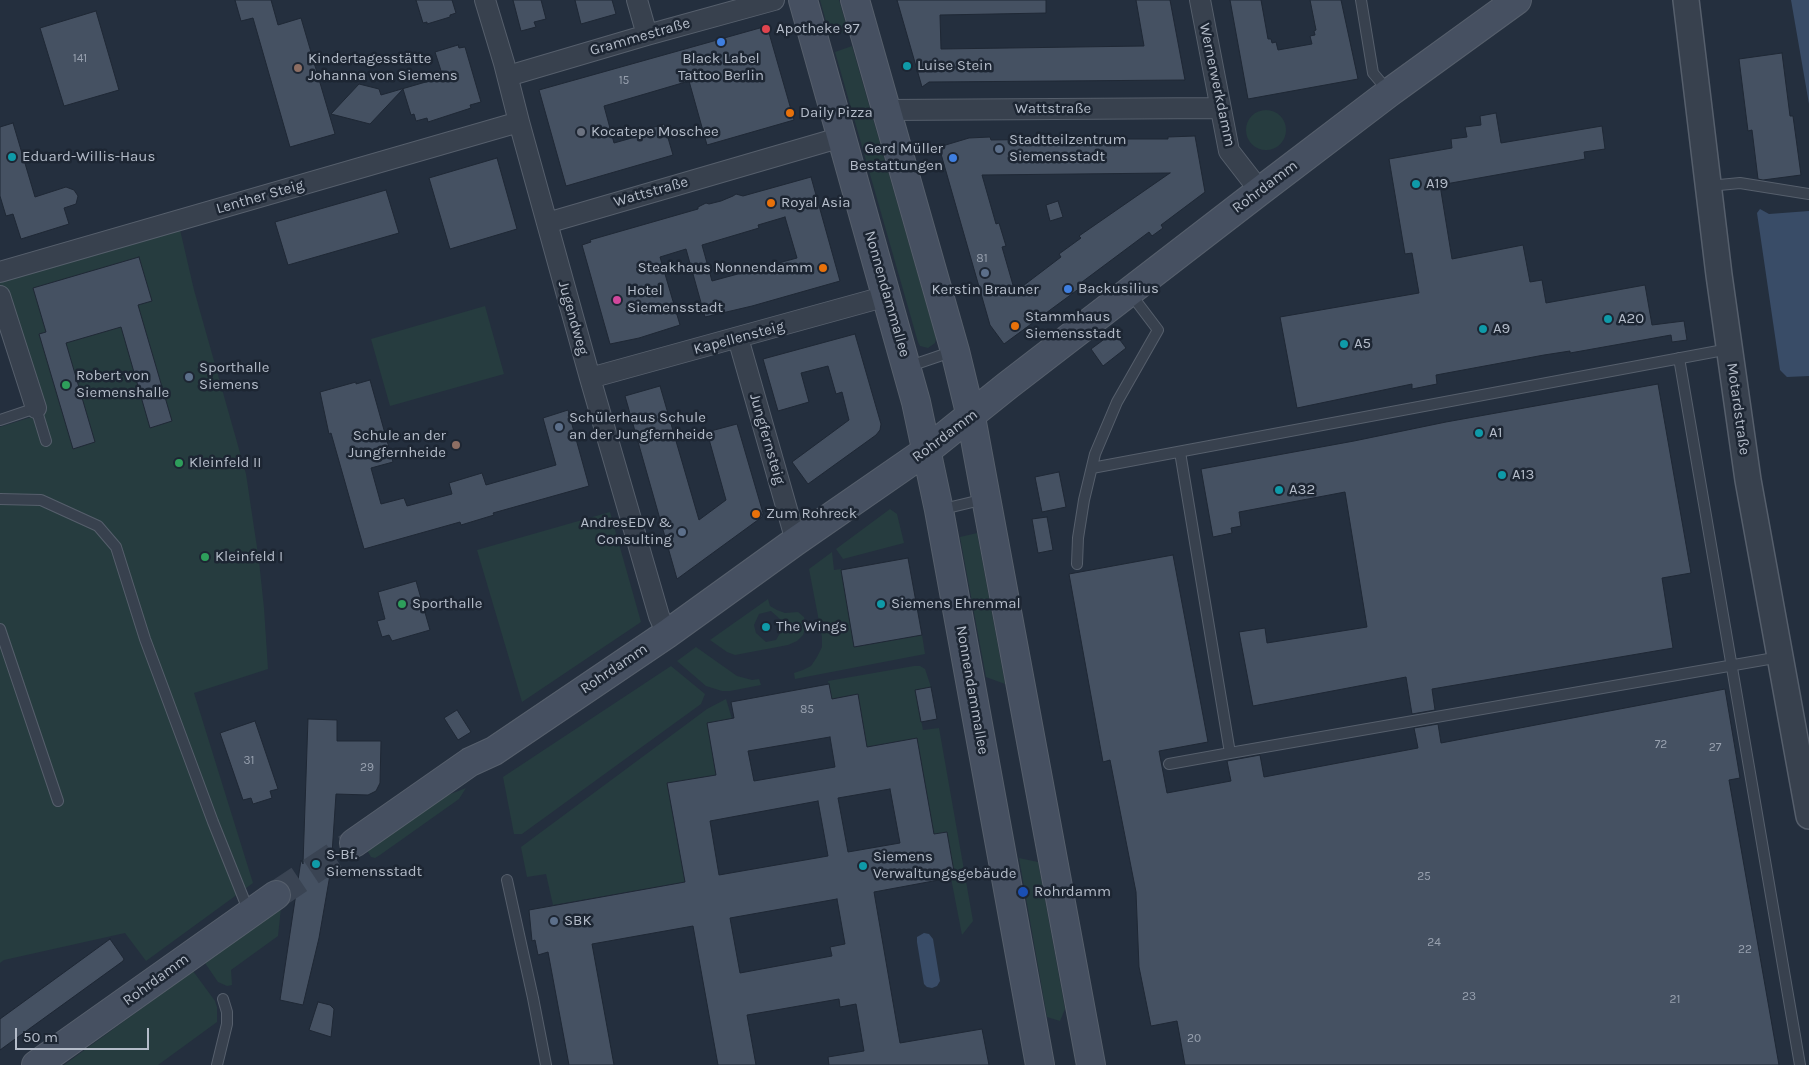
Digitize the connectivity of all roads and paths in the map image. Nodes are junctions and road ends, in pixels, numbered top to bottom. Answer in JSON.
{"nodes":[{"id":1,"x":485,"y":0,"type":"edge"},
{"id":2,"x":637,"y":0,"type":"edge"},
{"id":3,"x":774,"y":0,"type":"edge"},
{"id":4,"x":803,"y":0,"type":"edge"},
{"id":5,"x":855,"y":0,"type":"edge"},
{"id":6,"x":1200,"y":0,"type":"edge"},
{"id":7,"x":1361,"y":0,"type":"edge"},
{"id":8,"x":1517,"y":0,"type":"edge"},
{"id":9,"x":1686,"y":0,"type":"edge"},
{"id":10,"x":647,"y":34,"type":"junction"},
{"id":11,"x":508,"y":76,"type":"junction"},
{"id":12,"x":1390,"y":92,"type":"junction"},
{"id":13,"x":1220,"y":108,"type":"junction"},
{"id":14,"x":887,"y":110,"type":"junction"},
{"id":15,"x":519,"y":122,"type":"junction"},
{"id":16,"x":842,"y":137,"type":"junction"},
{"id":17,"x":1708,"y":186,"type":"junction"},
{"id":18,"x":1260,"y":191,"type":"junction"},
{"id":19,"x":1809,"y":194,"type":"edge"},
{"id":20,"x":547,"y":222,"type":"junction"},
{"id":21,"x":0,"y":272,"type":"edge"},
{"id":22,"x":1130,"y":292,"type":"junction"},
{"id":23,"x":0,"y":296,"type":"edge"},
{"id":24,"x":887,"y":296,"type":"junction"},
{"id":25,"x":738,"y":338,"type":"junction"},
{"id":26,"x":1730,"y":348,"type":"junction"},
{"id":27,"x":955,"y":351,"type":"junction"},
{"id":28,"x":1679,"y":358,"type":"junction"},
{"id":29,"x":907,"y":367,"type":"junction"},
{"id":30,"x":590,"y":378,"type":"junction"},
{"id":31,"x":36,"y":408,"type":"junction"},
{"id":32,"x":971,"y":417,"type":"junction"},
{"id":33,"x":0,"y":420,"type":"edge"},
{"id":34,"x":46,"y":441,"type":"dead end"},
{"id":35,"x":926,"y":452,"type":"junction"},
{"id":36,"x":1180,"y":452,"type":"junction"},
{"id":37,"x":1092,"y":468,"type":"junction"},
{"id":38,"x":986,"y":498,"type":"junction"},
{"id":39,"x":0,"y":499,"type":"edge"},
{"id":40,"x":939,"y":510,"type":"junction"},
{"id":41,"x":796,"y":541,"type":"junction"},
{"id":42,"x":1077,"y":564,"type":"dead end"},
{"id":43,"x":0,"y":629,"type":"edge"},
{"id":44,"x":667,"y":634,"type":"junction"},
{"id":45,"x":1780,"y":657,"type":"junction"},
{"id":46,"x":1732,"y":665,"type":"junction"},
{"id":47,"x":1230,"y":753,"type":"junction"},
{"id":48,"x":1169,"y":764,"type":"dead end"},
{"id":49,"x":58,"y":802,"type":"dead end"},
{"id":50,"x":1809,"y":816,"type":"edge"},
{"id":51,"x":354,"y":843,"type":"tunnel mouth"},
{"id":52,"x":507,"y":880,"type":"dead end"},
{"id":53,"x":276,"y":895,"type":"tunnel mouth"},
{"id":54,"x":250,"y":913,"type":"junction"},
{"id":55,"x":223,"y":999,"type":"dead end"},
{"id":56,"x":36,"y":1065,"type":"edge"},
{"id":57,"x":217,"y":1065,"type":"edge"},
{"id":58,"x":546,"y":1065,"type":"edge"},
{"id":59,"x":1040,"y":1065,"type":"edge"},
{"id":60,"x":1091,"y":1065,"type":"edge"},
{"id":61,"x":1800,"y":1065,"type":"edge"}],
"edges":[{"from":1,"to":11,"type":"street","name":"Jugendweg"},
{"from":2,"to":10,"type":"street"},
{"from":3,"to":10,"type":"street","name":"Grammestraße"},
{"from":4,"to":16,"type":"main road","name":"Nonnendammallee"},
{"from":5,"to":14,"type":"main road"},
{"from":6,"to":13,"type":"street","name":"Wernerwerkdamm"},
{"from":7,"to":12,"type":"lane"},
{"from":8,"to":12,"type":"main road","name":"Rohrdamm"},
{"from":9,"to":17,"type":"street","name":"Motardstraße"},
{"from":10,"to":11,"type":"street","name":"Grammestraße"},
{"from":11,"to":15,"type":"street","name":"Jugendweg"},
{"from":12,"to":18,"type":"main road","name":"Rohrdamm"},
{"from":13,"to":14,"type":"street","name":"Wattstraße"},
{"from":13,"to":18,"type":"street","name":"Wernerwerkdamm"},
{"from":14,"to":27,"type":"main road"},
{"from":15,"to":20,"type":"street","name":"Jugendweg"},
{"from":15,"to":21,"type":"street","name":"Lenther Steig"},
{"from":16,"to":20,"type":"street","name":"Wattstraße"},
{"from":16,"to":24,"type":"main road","name":"Nonnendammallee"},
{"from":17,"to":19,"type":"lane"},
{"from":17,"to":26,"type":"street","name":"Motardstraße"},
{"from":18,"to":22,"type":"main road","name":"Rohrdamm"},
{"from":20,"to":30,"type":"street","name":"Jugendweg"},
{"from":22,"to":32,"type":"main road","name":"Rohrdamm"},
{"from":22,"to":37,"type":"lane"},
{"from":23,"to":31,"type":"street"},
{"from":24,"to":25,"type":"street","name":"Kapellensteig"},
{"from":24,"to":29,"type":"main road","name":"Nonnendammallee"},
{"from":25,"to":30,"type":"street","name":"Kapellensteig"},
{"from":25,"to":41,"type":"street","name":"Jungfernsteig"},
{"from":26,"to":28,"type":"lane"},
{"from":26,"to":45,"type":"street","name":"Motardstraße"},
{"from":27,"to":29,"type":"lane"},
{"from":27,"to":32,"type":"main road"},
{"from":28,"to":36,"type":"lane"},
{"from":28,"to":46,"type":"lane"},
{"from":29,"to":35,"type":"main road","name":"Nonnendammallee"},
{"from":30,"to":44,"type":"street","name":"Jugendweg"},
{"from":31,"to":33,"type":"lane"},
{"from":31,"to":34,"type":"lane"},
{"from":32,"to":35,"type":"main road","name":"Rohrdamm"},
{"from":32,"to":38,"type":"main road"},
{"from":35,"to":40,"type":"main road","name":"Nonnendammallee"},
{"from":35,"to":41,"type":"main road","name":"Rohrdamm"},
{"from":36,"to":37,"type":"lane"},
{"from":36,"to":47,"type":"lane"},
{"from":37,"to":42,"type":"lane"},
{"from":38,"to":40,"type":"lane"},
{"from":38,"to":60,"type":"main road"},
{"from":39,"to":54,"type":"lane"},
{"from":40,"to":59,"type":"main road","name":"Nonnendammallee"},
{"from":41,"to":44,"type":"main road","name":"Rohrdamm"},
{"from":43,"to":49,"type":"lane"},
{"from":44,"to":51,"type":"main road","name":"Rohrdamm"},
{"from":45,"to":46,"type":"lane"},
{"from":45,"to":50,"type":"street","name":"Motardstraße"},
{"from":46,"to":47,"type":"lane"},
{"from":46,"to":61,"type":"lane"},
{"from":47,"to":48,"type":"lane"},
{"from":52,"to":58,"type":"lane"},
{"from":53,"to":54,"type":"main road","name":"Rohrdamm"},
{"from":54,"to":56,"type":"main road","name":"Rohrdamm"},
{"from":55,"to":57,"type":"lane"}]}
